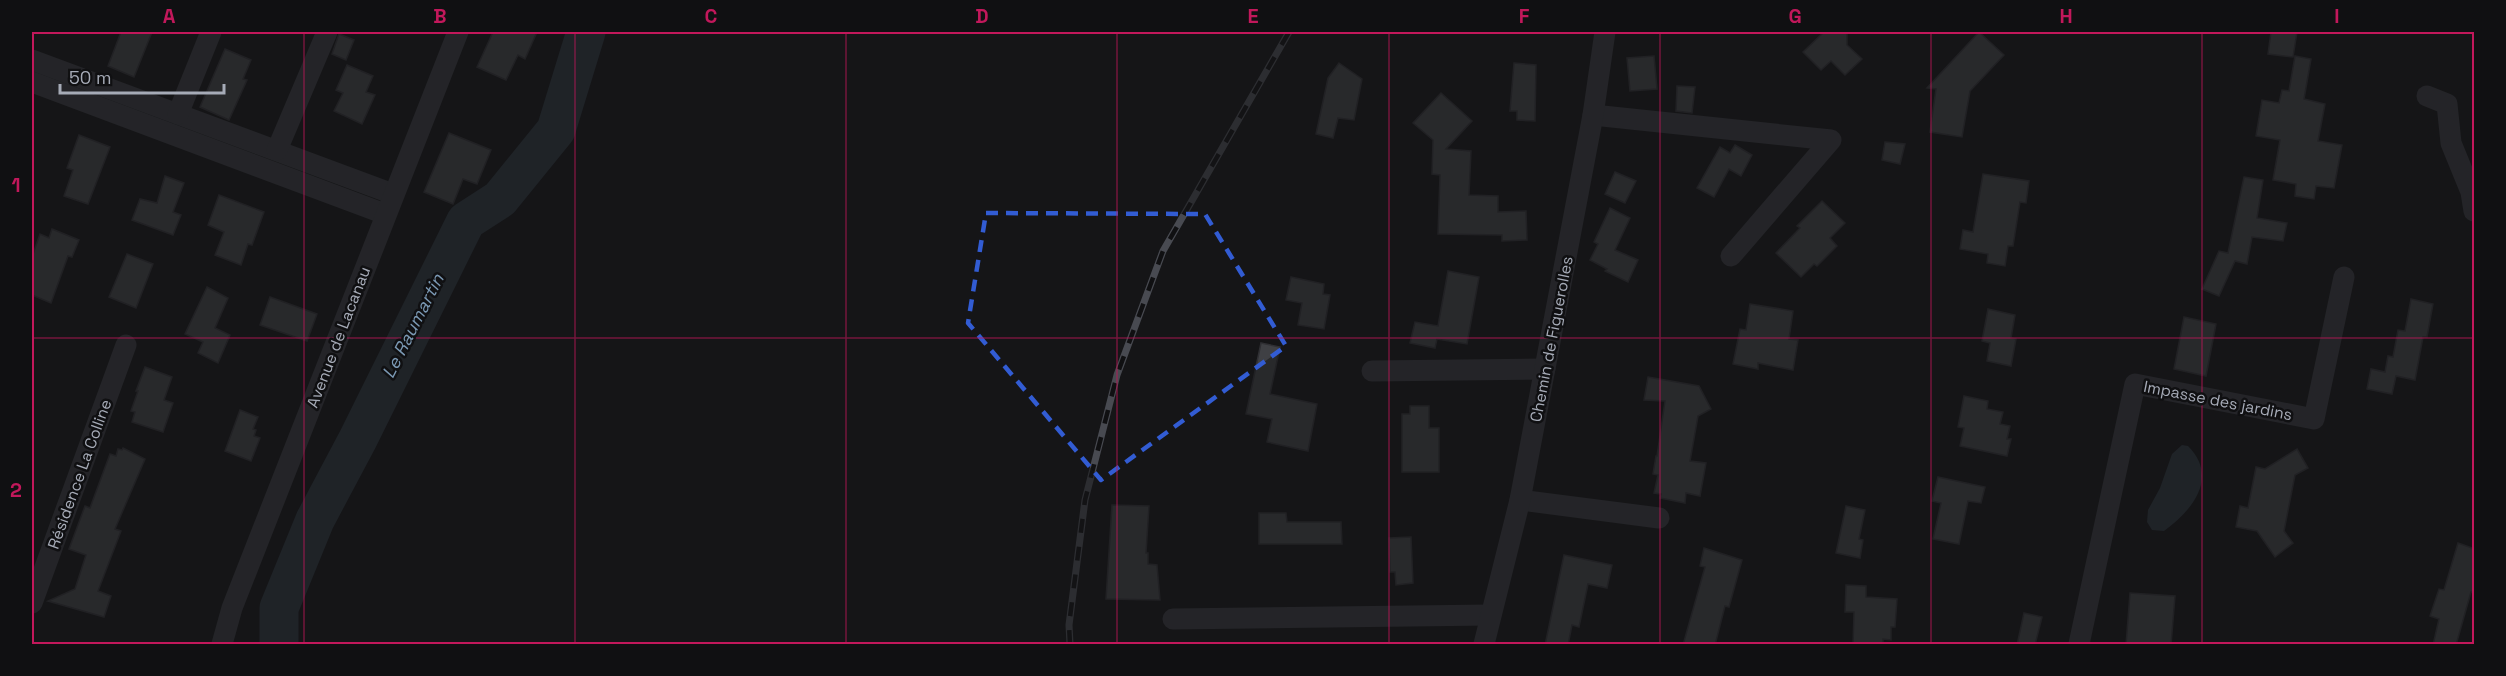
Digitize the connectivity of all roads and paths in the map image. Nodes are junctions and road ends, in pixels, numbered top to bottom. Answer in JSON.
{"nodes":[{"id":1,"x":211,"y":32,"type":"edge"},
{"id":2,"x":327,"y":32,"type":"edge"},
{"id":3,"x":458,"y":32,"type":"edge"},
{"id":4,"x":1605,"y":32,"type":"edge"},
{"id":5,"x":32,"y":60,"type":"edge"},
{"id":6,"x":32,"y":82,"type":"edge"},
{"id":7,"x":2427,"y":96,"type":"dead end"},
{"id":8,"x":178,"y":114,"type":"junction"},
{"id":9,"x":1593,"y":115,"type":"junction"},
{"id":10,"x":277,"y":150,"type":"junction"},
{"id":11,"x":393,"y":194,"type":"junction"},
{"id":12,"x":2475,"y":211,"type":"edge"},
{"id":13,"x":386,"y":214,"type":"junction"},
{"id":14,"x":1731,"y":256,"type":"dead end"},
{"id":15,"x":2344,"y":277,"type":"dead end"},
{"id":16,"x":126,"y":345,"type":"dead end"},
{"id":17,"x":1545,"y":369,"type":"junction"},
{"id":18,"x":1372,"y":371,"type":"dead end"},
{"id":19,"x":1520,"y":500,"type":"junction"},
{"id":20,"x":1659,"y":518,"type":"dead end"},
{"id":21,"x":32,"y":603,"type":"edge"},
{"id":22,"x":1491,"y":615,"type":"junction"},
{"id":23,"x":1173,"y":619,"type":"dead end"},
{"id":24,"x":222,"y":645,"type":"edge"},
{"id":25,"x":1484,"y":645,"type":"edge"},
{"id":26,"x":2079,"y":645,"type":"edge"}],
"edges":[{"from":1,"to":8,"type":"street"},
{"from":2,"to":10,"type":"street"},
{"from":3,"to":11,"type":"street","name":"Avenue de Lacanau"},
{"from":4,"to":9,"type":"street","name":"Chemin de Figuerolles"},
{"from":5,"to":8,"type":"street"},
{"from":6,"to":13,"type":"street"},
{"from":7,"to":12,"type":"street"},
{"from":8,"to":10,"type":"street"},
{"from":9,"to":14,"type":"street"},
{"from":9,"to":17,"type":"street","name":"Chemin de Figuerolles"},
{"from":10,"to":11,"type":"street"},
{"from":11,"to":13,"type":"street","name":"Avenue de Lacanau"},
{"from":13,"to":24,"type":"street","name":"Avenue de Lacanau"},
{"from":15,"to":26,"type":"street","name":"Impasse des jardins"},
{"from":16,"to":21,"type":"street","name":"Résidence La Colline"},
{"from":17,"to":18,"type":"street"},
{"from":17,"to":19,"type":"street","name":"Chemin de Figuerolles"},
{"from":19,"to":20,"type":"street"},
{"from":19,"to":22,"type":"street","name":"Chemin de Figuerolles"},
{"from":22,"to":23,"type":"street"},
{"from":22,"to":25,"type":"street","name":"Chemin de Figuerolles"}]}
